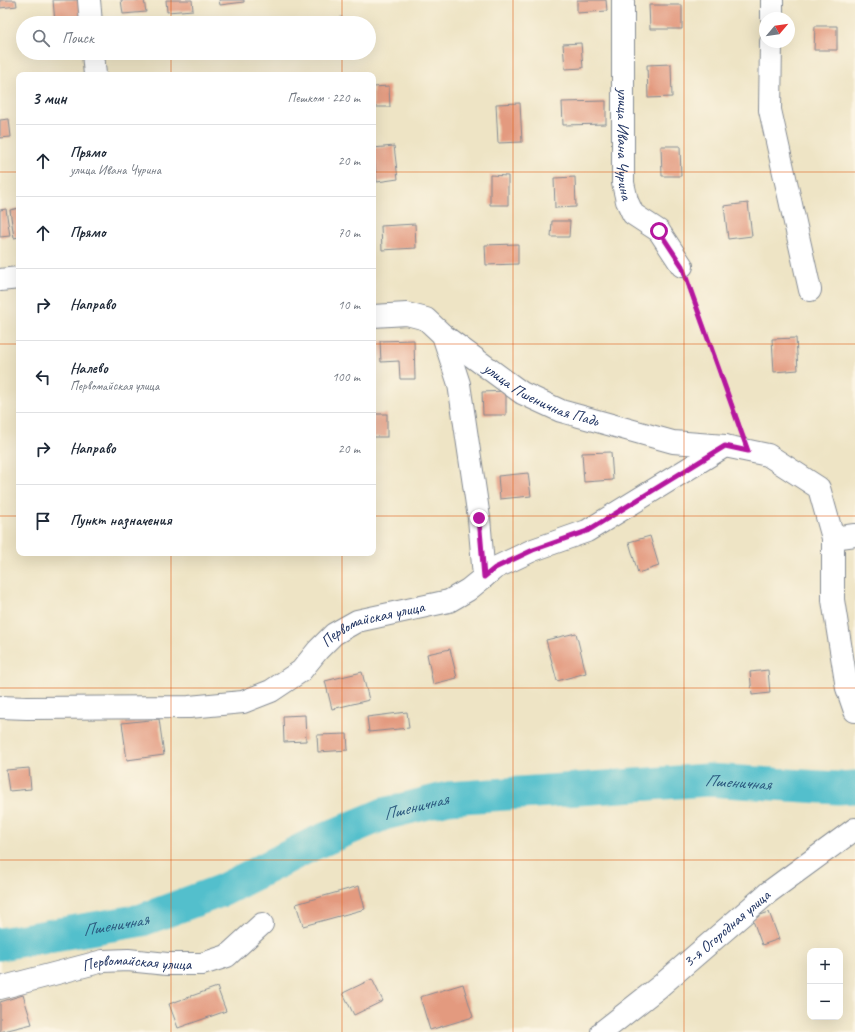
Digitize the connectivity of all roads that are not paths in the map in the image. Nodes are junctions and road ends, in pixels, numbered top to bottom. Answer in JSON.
{"nodes":[{"id":1,"x":89,"y":0,"type":"edge"},
{"id":2,"x":623,"y":0,"type":"edge"},
{"id":3,"x":772,"y":0,"type":"edge"},
{"id":4,"x":772,"y":12,"type":"edge"},
{"id":5,"x":90,"y":16,"type":"edge"},
{"id":6,"x":771,"y":48,"type":"edge"},
{"id":7,"x":94,"y":60,"type":"edge"},
{"id":8,"x":95,"y":72,"type":"edge"},
{"id":9,"x":682,"y":266,"type":"road end"},
{"id":10,"x":16,"y":278,"type":"edge"},
{"id":11,"x":0,"y":280,"type":"edge"},
{"id":12,"x":810,"y":290,"type":"dead end"},
{"id":13,"x":376,"y":316,"type":"edge"},
{"id":14,"x":443,"y":335,"type":"junction"},
{"id":15,"x":725,"y":446,"type":"junction"},
{"id":16,"x":855,"y":535,"type":"edge"},
{"id":17,"x":833,"y":538,"type":"junction"},
{"id":18,"x":484,"y":577,"type":"junction"},
{"id":19,"x":0,"y":707,"type":"edge"},
{"id":20,"x":855,"y":711,"type":"edge"},
{"id":21,"x":855,"y":829,"type":"edge"},
{"id":22,"x":262,"y":924,"type":"dead end"},
{"id":23,"x":0,"y":988,"type":"edge"},
{"id":24,"x":602,"y":1032,"type":"edge"}],
"edges":[{"from":1,"to":5,"type":"street"},
{"from":2,"to":9,"type":"street","name":"улица Ивана Чурина"},
{"from":3,"to":4,"type":"street"},
{"from":6,"to":12,"type":"street"},
{"from":7,"to":8,"type":"street"},
{"from":10,"to":11,"type":"street"},
{"from":13,"to":14,"type":"street","name":"улица Пшеничная Падь"},
{"from":14,"to":15,"type":"street","name":"улица Пшеничная Падь"},
{"from":14,"to":18,"type":"street"},
{"from":15,"to":17,"type":"street","name":"улица Пшеничная Падь"},
{"from":15,"to":18,"type":"street","name":"Первомайская улица"},
{"from":16,"to":17,"type":"street"},
{"from":17,"to":20,"type":"street"},
{"from":18,"to":19,"type":"street","name":"Первомайская улица"},
{"from":21,"to":24,"type":"street","name":"3-я Огородная улица"},
{"from":22,"to":23,"type":"street","name":"Первомайская улица"}]}
